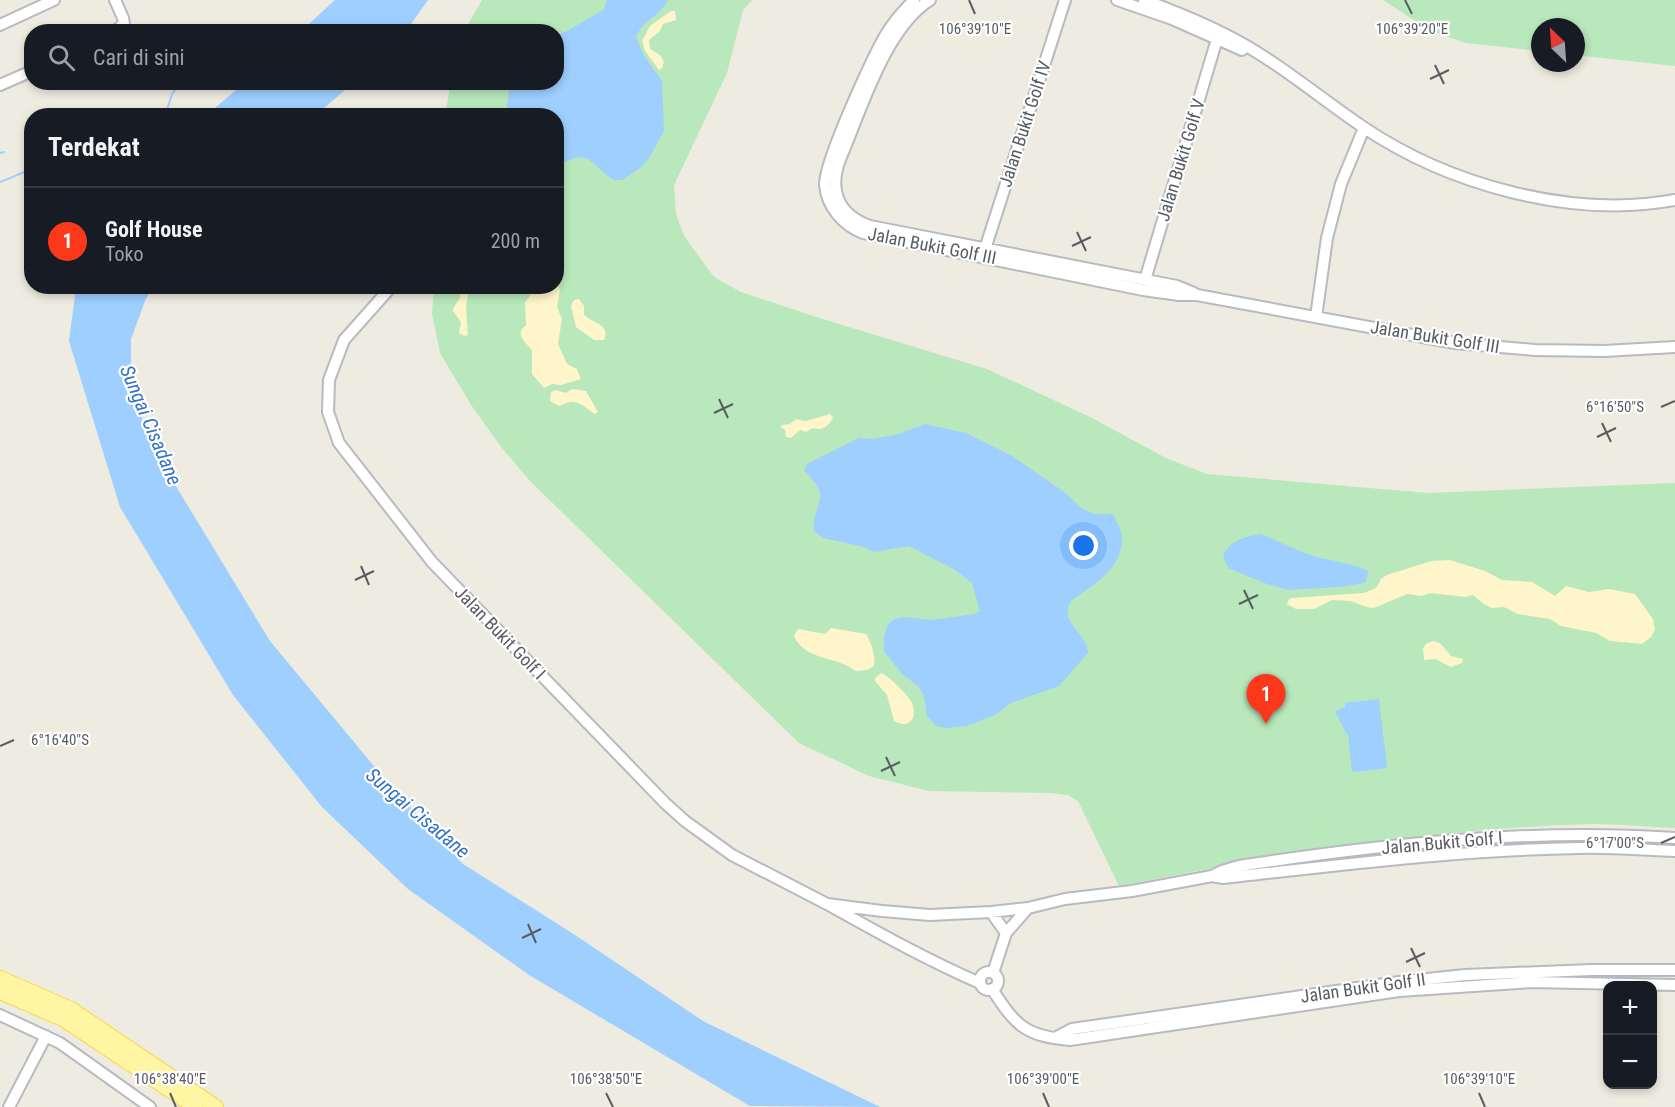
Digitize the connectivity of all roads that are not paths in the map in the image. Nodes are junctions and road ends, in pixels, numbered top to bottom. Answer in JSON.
{"nodes":[{"id":1,"x":54,"y":0,"type":"edge"},
{"id":2,"x":115,"y":0,"type":"edge"},
{"id":3,"x":914,"y":0,"type":"edge"},
{"id":4,"x":930,"y":0,"type":"edge"},
{"id":5,"x":1065,"y":0,"type":"edge"},
{"id":6,"x":1117,"y":0,"type":"edge"},
{"id":7,"x":1144,"y":0,"type":"edge"},
{"id":8,"x":124,"y":24,"type":"edge"},
{"id":9,"x":0,"y":25,"type":"edge"},
{"id":10,"x":1217,"y":39,"type":"junction"},
{"id":11,"x":1254,"y":52,"type":"junction"},
{"id":12,"x":24,"y":74,"type":"edge"},
{"id":13,"x":0,"y":86,"type":"edge"},
{"id":14,"x":1364,"y":128,"type":"junction"},
{"id":15,"x":1675,"y":201,"type":"edge"},
{"id":16,"x":985,"y":249,"type":"junction"},
{"id":17,"x":1145,"y":280,"type":"junction"},
{"id":18,"x":385,"y":294,"type":"edge"},
{"id":19,"x":1197,"y":295,"type":"junction"},
{"id":20,"x":1316,"y":317,"type":"junction"},
{"id":21,"x":1675,"y":347,"type":"edge"},
{"id":22,"x":1675,"y":838,"type":"edge"},
{"id":23,"x":1675,"y":851,"type":"edge"},
{"id":24,"x":1212,"y":876,"type":"junction"},
{"id":25,"x":827,"y":904,"type":"junction"},
{"id":26,"x":1028,"y":908,"type":"junction"},
{"id":27,"x":882,"y":911,"type":"junction"},
{"id":28,"x":991,"y":912,"type":"junction"},
{"id":29,"x":880,"y":933,"type":"junction"},
{"id":30,"x":1006,"y":933,"type":"junction"},
{"id":31,"x":1675,"y":970,"type":"edge"},
{"id":32,"x":993,"y":973,"type":"junction"},
{"id":33,"x":0,"y":978,"type":"edge"},
{"id":34,"x":980,"y":983,"type":"junction"},
{"id":35,"x":1675,"y":985,"type":"edge"},
{"id":36,"x":992,"y":989,"type":"junction"},
{"id":37,"x":0,"y":992,"type":"edge"},
{"id":38,"x":0,"y":1015,"type":"edge"},
{"id":39,"x":46,"y":1036,"type":"junction"},
{"id":40,"x":1055,"y":1038,"type":"junction"},
{"id":41,"x":9,"y":1107,"type":"edge"},
{"id":42,"x":150,"y":1107,"type":"edge"},
{"id":43,"x":195,"y":1107,"type":"edge"},
{"id":44,"x":216,"y":1107,"type":"edge"}],
"edges":[{"from":1,"to":9,"type":"street"},
{"from":2,"to":8,"type":"street"},
{"from":3,"to":19,"type":"street","name":"Jalan Bukit Golf III"},
{"from":4,"to":16,"type":"street","name":"Jalan Bukit Golf III"},
{"from":5,"to":16,"type":"street","name":"Jalan Bukit Golf IV"},
{"from":6,"to":10,"type":"street"},
{"from":7,"to":11,"type":"street"},
{"from":10,"to":11,"type":"street"},
{"from":10,"to":17,"type":"street","name":"Jalan Bukit Golf V"},
{"from":11,"to":14,"type":"street"},
{"from":12,"to":13,"type":"street"},
{"from":14,"to":15,"type":"street"},
{"from":14,"to":20,"type":"street"},
{"from":16,"to":17,"type":"street","name":"Jalan Bukit Golf III"},
{"from":17,"to":19,"type":"street","name":"Jalan Bukit Golf III"},
{"from":18,"to":25,"type":"street","name":"Jalan Bukit Golf I"},
{"from":19,"to":20,"type":"street","name":"Jalan Bukit Golf III"},
{"from":20,"to":21,"type":"street","name":"Jalan Bukit Golf III"},
{"from":22,"to":24,"type":"street","name":"Jalan Bukit Golf I"},
{"from":23,"to":24,"type":"street","name":"Jalan Bukit Golf I"},
{"from":24,"to":26,"type":"street","name":"Jalan Bukit Golf I"},
{"from":25,"to":27,"type":"street","name":"Jalan Bukit Golf I"},
{"from":25,"to":29,"type":"street","name":"Jalan Bukit Golf I"},
{"from":26,"to":28,"type":"street","name":"Jalan Bukit Golf I"},
{"from":26,"to":30,"type":"street"},
{"from":27,"to":28,"type":"street","name":"Jalan Bukit Golf I"},
{"from":27,"to":29,"type":"street"},
{"from":28,"to":30,"type":"street"},
{"from":29,"to":34,"type":"street","name":"Jalan Bukit Golf I"},
{"from":30,"to":32,"type":"street"},
{"from":31,"to":40,"type":"street","name":"Jalan Bukit Golf II"},
{"from":32,"to":34,"type":"street"},
{"from":32,"to":36,"type":"street"},
{"from":33,"to":44,"type":"main road"},
{"from":34,"to":36,"type":"street"},
{"from":35,"to":40,"type":"street","name":"Jalan Bukit Golf II"},
{"from":36,"to":40,"type":"street","name":"Jalan Bukit Golf II"},
{"from":37,"to":43,"type":"main road"},
{"from":38,"to":39,"type":"street"},
{"from":39,"to":41,"type":"street"},
{"from":39,"to":42,"type":"street"}]}
